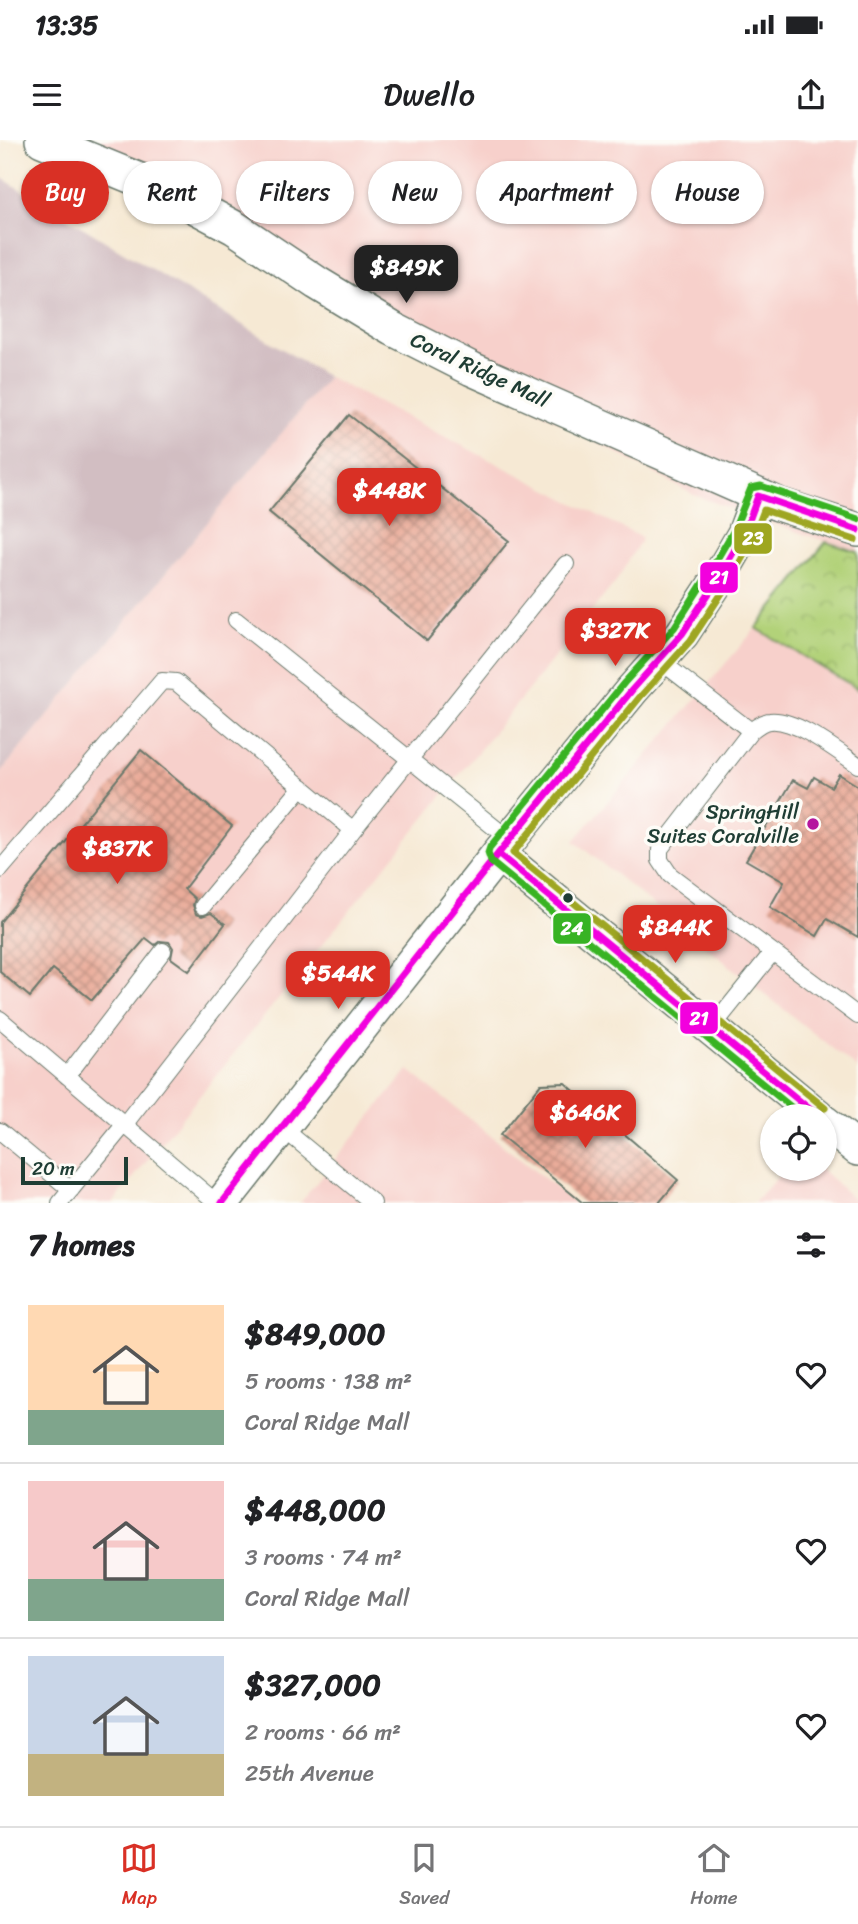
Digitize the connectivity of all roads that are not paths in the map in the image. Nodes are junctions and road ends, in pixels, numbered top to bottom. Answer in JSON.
{"nodes":[{"id":1,"x":42,"y":140,"type":"edge"},
{"id":2,"x":758,"y":496,"type":"junction"},
{"id":3,"x":858,"y":530,"type":"edge"},
{"id":4,"x":566,"y":564,"type":"dead end"},
{"id":5,"x":236,"y":620,"type":"dead end"},
{"id":6,"x":659,"y":660,"type":"junction"},
{"id":7,"x":751,"y":731,"type":"junction"},
{"id":8,"x":410,"y":759,"type":"junction"},
{"id":9,"x":858,"y":765,"type":"edge"},
{"id":10,"x":302,"y":787,"type":"junction"},
{"id":11,"x":353,"y":830,"type":"junction"},
{"id":12,"x":504,"y":847,"type":"junction"},
{"id":13,"x":0,"y":870,"type":"edge"},
{"id":14,"x":203,"y":906,"type":"dead end"},
{"id":15,"x":163,"y":951,"type":"dead end"},
{"id":16,"x":772,"y":953,"type":"junction"},
{"id":17,"x":858,"y":1016,"type":"edge"},
{"id":18,"x":0,"y":1019,"type":"edge"},
{"id":19,"x":710,"y":1029,"type":"junction"},
{"id":20,"x":67,"y":1076,"type":"junction"},
{"id":21,"x":803,"y":1104,"type":"edge"},
{"id":22,"x":124,"y":1125,"type":"junction"},
{"id":23,"x":281,"y":1127,"type":"junction"},
{"id":24,"x":0,"y":1130,"type":"edge"},
{"id":25,"x":837,"y":1132,"type":"edge"},
{"id":26,"x":858,"y":1149,"type":"edge"},
{"id":27,"x":66,"y":1196,"type":"edge"},
{"id":28,"x":219,"y":1203,"type":"edge"},
{"id":29,"x":373,"y":1203,"type":"edge"}],
"edges":[{"from":1,"to":2,"type":"street","name":"Coral Ridge Mall"},
{"from":2,"to":3,"type":"street","name":"Coral Ridge Mall"},
{"from":2,"to":6,"type":"street"},
{"from":4,"to":8,"type":"lane"},
{"from":5,"to":8,"type":"lane"},
{"from":6,"to":7,"type":"lane"},
{"from":6,"to":12,"type":"street"},
{"from":7,"to":9,"type":"lane"},
{"from":7,"to":16,"type":"lane"},
{"from":8,"to":11,"type":"lane"},
{"from":8,"to":12,"type":"lane"},
{"from":10,"to":11,"type":"lane"},
{"from":10,"to":13,"type":"lane"},
{"from":10,"to":14,"type":"lane"},
{"from":11,"to":22,"type":"lane"},
{"from":12,"to":19,"type":"street"},
{"from":12,"to":23,"type":"street"},
{"from":15,"to":20,"type":"lane"},
{"from":16,"to":17,"type":"lane"},
{"from":16,"to":19,"type":"lane"},
{"from":18,"to":20,"type":"lane"},
{"from":19,"to":21,"type":"street"},
{"from":20,"to":22,"type":"lane"},
{"from":22,"to":27,"type":"lane"},
{"from":22,"to":28,"type":"lane"},
{"from":23,"to":28,"type":"street"},
{"from":23,"to":29,"type":"lane"},
{"from":24,"to":27,"type":"lane"},
{"from":25,"to":26,"type":"street"}]}
